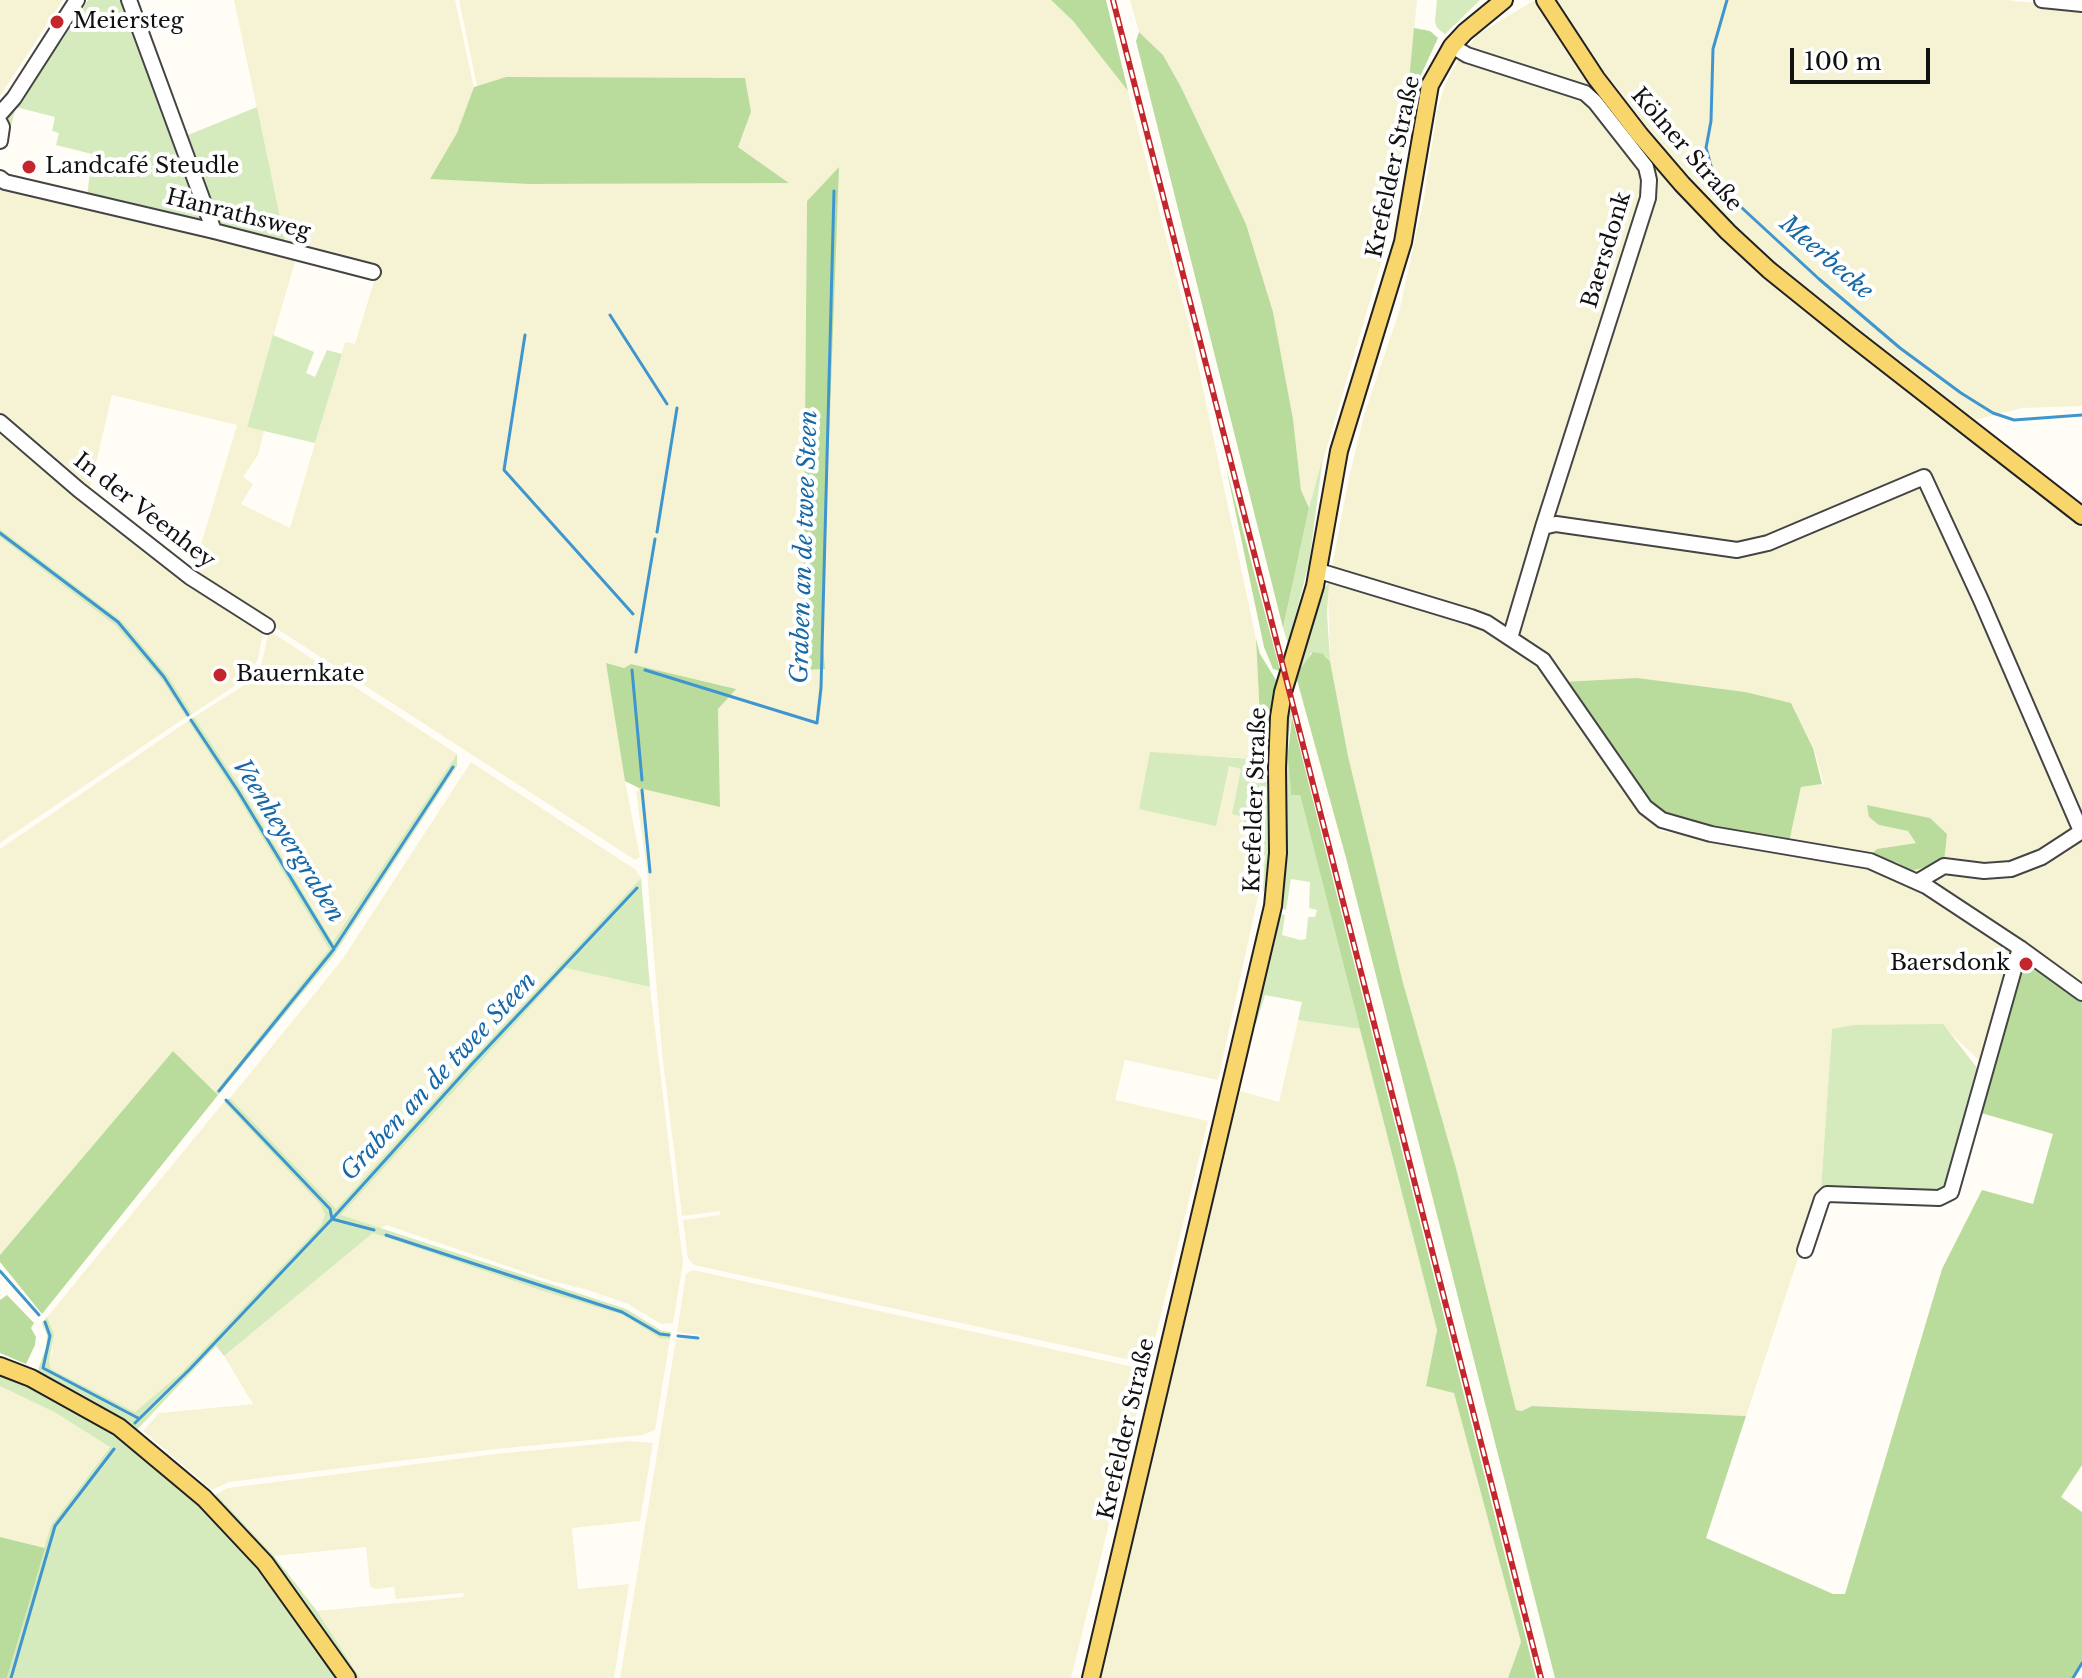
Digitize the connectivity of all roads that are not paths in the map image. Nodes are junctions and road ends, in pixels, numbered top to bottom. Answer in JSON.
{"nodes":[{"id":1,"x":77,"y":0,"type":"edge"},
{"id":2,"x":129,"y":0,"type":"edge"},
{"id":3,"x":1545,"y":0,"type":"edge"},
{"id":4,"x":2042,"y":0,"type":"edge"},
{"id":5,"x":1501,"y":1,"type":"edge"},
{"id":6,"x":2082,"y":4,"type":"edge"},
{"id":7,"x":1452,"y":46,"type":"junction"},
{"id":8,"x":0,"y":114,"type":"edge"},
{"id":9,"x":0,"y":123,"type":"edge"},
{"id":10,"x":0,"y":141,"type":"edge"},
{"id":11,"x":0,"y":178,"type":"edge"},
{"id":12,"x":214,"y":231,"type":"junction"},
{"id":13,"x":373,"y":272,"type":"dead end"},
{"id":14,"x":0,"y":422,"type":"edge"},
{"id":15,"x":2082,"y":516,"type":"edge"},
{"id":16,"x":1543,"y":527,"type":"junction"},
{"id":17,"x":1319,"y":571,"type":"junction"},
{"id":18,"x":267,"y":626,"type":"dead end"},
{"id":19,"x":1510,"y":638,"type":"junction"},
{"id":20,"x":2082,"y":831,"type":"edge"},
{"id":21,"x":1917,"y":882,"type":"junction"},
{"id":22,"x":2020,"y":948,"type":"junction"},
{"id":23,"x":2082,"y":993,"type":"edge"},
{"id":24,"x":1805,"y":1250,"type":"dead end"},
{"id":25,"x":0,"y":1366,"type":"edge"},
{"id":26,"x":347,"y":1678,"type":"edge"},
{"id":27,"x":1091,"y":1678,"type":"edge"}],
"edges":[{"from":1,"to":8,"type":"street"},
{"from":2,"to":12,"type":"street"},
{"from":3,"to":15,"type":"main road","name":"Kölner Straße"},
{"from":4,"to":6,"type":"street"},
{"from":5,"to":7,"type":"main road","name":"Krefelder Straße"},
{"from":7,"to":16,"type":"street","name":"Baersdonk"},
{"from":7,"to":17,"type":"main road","name":"Krefelder Straße"},
{"from":9,"to":10,"type":"street"},
{"from":11,"to":12,"type":"street","name":"Hanrathsweg"},
{"from":12,"to":13,"type":"street","name":"Hanrathsweg"},
{"from":14,"to":18,"type":"street","name":"In der Veenhey"},
{"from":16,"to":19,"type":"street","name":"Baersdonk"},
{"from":16,"to":20,"type":"street"},
{"from":17,"to":19,"type":"street"},
{"from":17,"to":27,"type":"main road","name":"Krefelder Straße"},
{"from":19,"to":21,"type":"street"},
{"from":20,"to":21,"type":"street"},
{"from":21,"to":22,"type":"street"},
{"from":22,"to":23,"type":"street"},
{"from":22,"to":24,"type":"street"},
{"from":25,"to":26,"type":"main road"}]}
